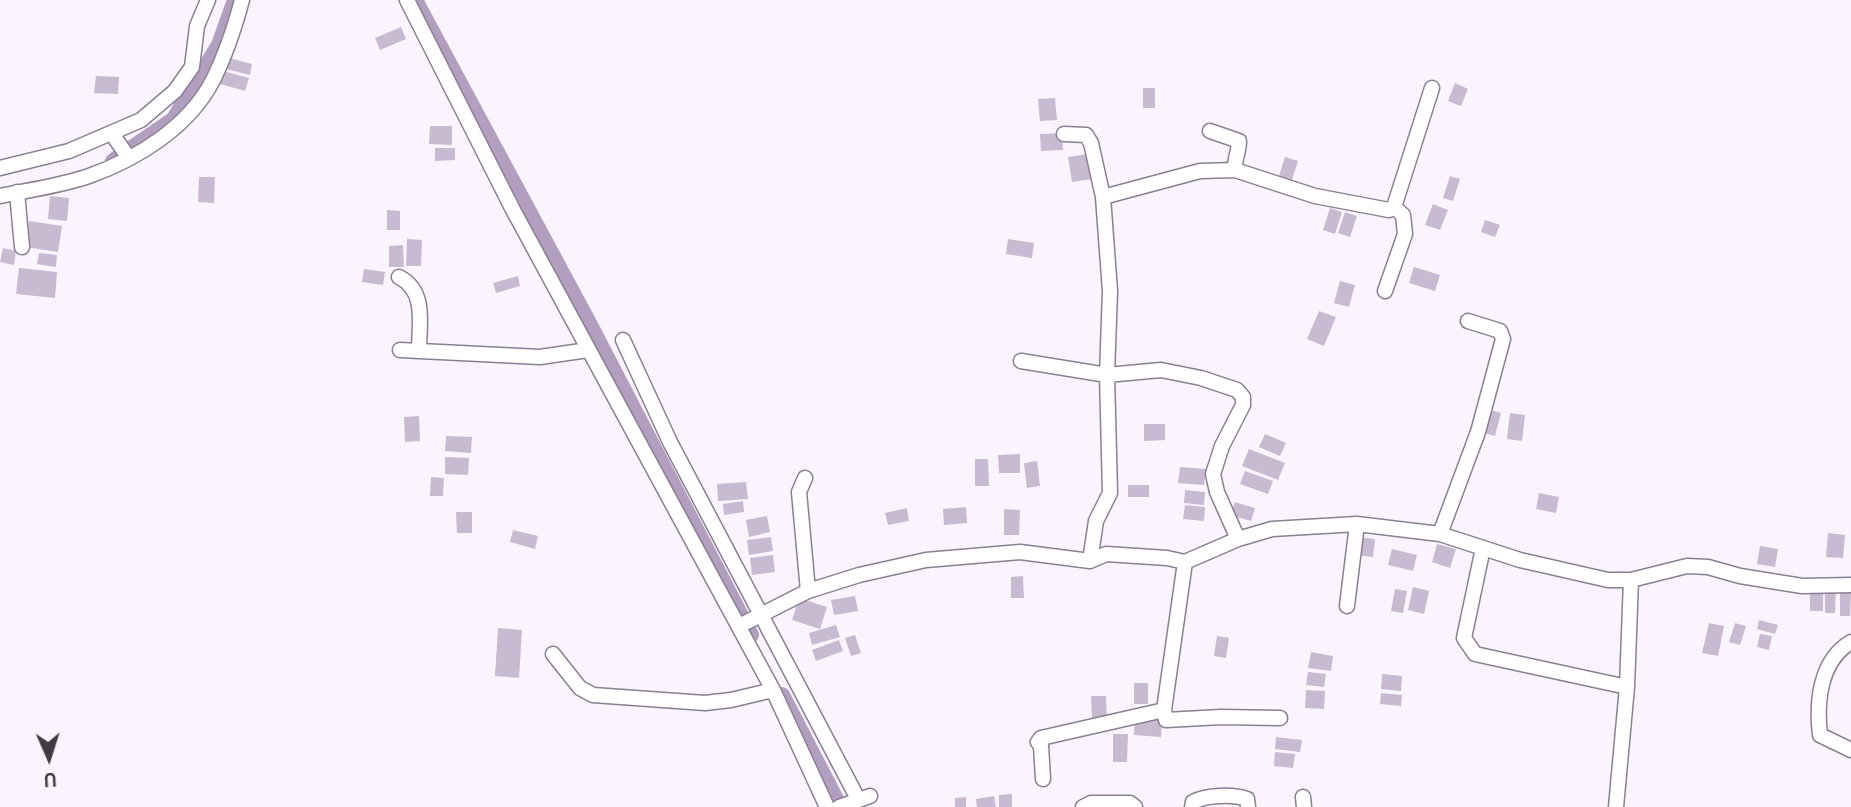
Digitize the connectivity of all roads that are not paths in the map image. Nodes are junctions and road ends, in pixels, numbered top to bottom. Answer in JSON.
{"nodes":[{"id":1,"x":208,"y":0,"type":"edge"},
{"id":2,"x":407,"y":0,"type":"edge"},
{"id":3,"x":238,"y":2,"type":"edge"},
{"id":4,"x":203,"y":74,"type":"junction"},
{"id":5,"x":1432,"y":89,"type":"dead end"},
{"id":6,"x":1210,"y":131,"type":"dead end"},
{"id":7,"x":1064,"y":134,"type":"dead end"},
{"id":8,"x":115,"y":137,"type":"junction"},
{"id":9,"x":128,"y":157,"type":"junction"},
{"id":10,"x":0,"y":169,"type":"edge"},
{"id":11,"x":1236,"y":170,"type":"junction"},
{"id":12,"x":17,"y":192,"type":"junction"},
{"id":13,"x":0,"y":196,"type":"edge"},
{"id":14,"x":1103,"y":197,"type":"junction"},
{"id":15,"x":1394,"y":207,"type":"junction"},
{"id":16,"x":22,"y":247,"type":"dead end"},
{"id":17,"x":399,"y":277,"type":"dead end"},
{"id":18,"x":1385,"y":291,"type":"dead end"},
{"id":19,"x":1468,"y":321,"type":"dead end"},
{"id":20,"x":623,"y":340,"type":"dead end"},
{"id":21,"x":400,"y":350,"type":"dead end"},
{"id":22,"x":588,"y":350,"type":"junction"},
{"id":23,"x":419,"y":351,"type":"junction"},
{"id":24,"x":1021,"y":361,"type":"dead end"},
{"id":25,"x":1107,"y":376,"type":"junction"},
{"id":26,"x":805,"y":478,"type":"dead end"},
{"id":27,"x":1357,"y":524,"type":"junction"},
{"id":28,"x":1440,"y":534,"type":"junction"},
{"id":29,"x":1238,"y":539,"type":"junction"},
{"id":30,"x":721,"y":542,"type":"junction"},
{"id":31,"x":1483,"y":548,"type":"junction"},
{"id":32,"x":701,"y":552,"type":"junction"},
{"id":33,"x":1090,"y":561,"type":"junction"},
{"id":34,"x":1185,"y":562,"type":"junction"},
{"id":35,"x":1631,"y":580,"type":"junction"},
{"id":36,"x":1851,"y":586,"type":"edge"},
{"id":37,"x":808,"y":591,"type":"junction"},
{"id":38,"x":1347,"y":606,"type":"dead end"},
{"id":39,"x":761,"y":616,"type":"junction"},
{"id":40,"x":741,"y":626,"type":"junction"},
{"id":41,"x":1851,"y":642,"type":"edge"},
{"id":42,"x":553,"y":654,"type":"dead end"},
{"id":43,"x":1627,"y":687,"type":"junction"},
{"id":44,"x":773,"y":690,"type":"junction"},
{"id":45,"x":807,"y":705,"type":"junction"},
{"id":46,"x":1164,"y":710,"type":"junction"},
{"id":47,"x":788,"y":714,"type":"junction"},
{"id":48,"x":1280,"y":718,"type":"dead end"},
{"id":49,"x":1851,"y":750,"type":"edge"},
{"id":50,"x":1043,"y":779,"type":"dead end"},
{"id":51,"x":855,"y":801,"type":"edge"},
{"id":52,"x":827,"y":807,"type":"edge"},
{"id":53,"x":1083,"y":807,"type":"edge"},
{"id":54,"x":1135,"y":807,"type":"edge"},
{"id":55,"x":1192,"y":807,"type":"edge"},
{"id":56,"x":1248,"y":807,"type":"edge"},
{"id":57,"x":1616,"y":807,"type":"edge"}],
"edges":[{"from":1,"to":4,"type":"street"},
{"from":2,"to":22,"type":"street"},
{"from":3,"to":4,"type":"street"},
{"from":4,"to":8,"type":"street"},
{"from":4,"to":9,"type":"street"},
{"from":5,"to":15,"type":"street"},
{"from":6,"to":11,"type":"street"},
{"from":7,"to":14,"type":"street"},
{"from":8,"to":9,"type":"street"},
{"from":8,"to":10,"type":"street"},
{"from":9,"to":12,"type":"street"},
{"from":11,"to":14,"type":"street"},
{"from":11,"to":15,"type":"street"},
{"from":12,"to":13,"type":"street"},
{"from":12,"to":16,"type":"street"},
{"from":14,"to":25,"type":"street"},
{"from":15,"to":18,"type":"street"},
{"from":17,"to":23,"type":"street"},
{"from":19,"to":28,"type":"street"},
{"from":20,"to":30,"type":"street"},
{"from":21,"to":23,"type":"street"},
{"from":22,"to":23,"type":"street"},
{"from":22,"to":32,"type":"street"},
{"from":24,"to":25,"type":"street"},
{"from":25,"to":29,"type":"street"},
{"from":25,"to":33,"type":"street"},
{"from":26,"to":37,"type":"street"},
{"from":27,"to":28,"type":"street"},
{"from":27,"to":29,"type":"street"},
{"from":27,"to":38,"type":"street"},
{"from":28,"to":31,"type":"street"},
{"from":29,"to":34,"type":"street"},
{"from":30,"to":32,"type":"street"},
{"from":30,"to":39,"type":"street"},
{"from":31,"to":35,"type":"street"},
{"from":31,"to":43,"type":"street"},
{"from":32,"to":40,"type":"street"},
{"from":33,"to":34,"type":"street"},
{"from":33,"to":37,"type":"street"},
{"from":34,"to":46,"type":"street"},
{"from":35,"to":36,"type":"street"},
{"from":35,"to":43,"type":"street"},
{"from":37,"to":39,"type":"street"},
{"from":39,"to":40,"type":"street"},
{"from":39,"to":45,"type":"street"},
{"from":40,"to":44,"type":"street"},
{"from":41,"to":49,"type":"street"},
{"from":42,"to":44,"type":"street"},
{"from":43,"to":57,"type":"street"},
{"from":44,"to":47,"type":"street"},
{"from":45,"to":47,"type":"street"},
{"from":45,"to":51,"type":"street"},
{"from":46,"to":48,"type":"street"},
{"from":46,"to":50,"type":"street"},
{"from":47,"to":52,"type":"street"},
{"from":53,"to":54,"type":"street"},
{"from":55,"to":56,"type":"street"}]}
